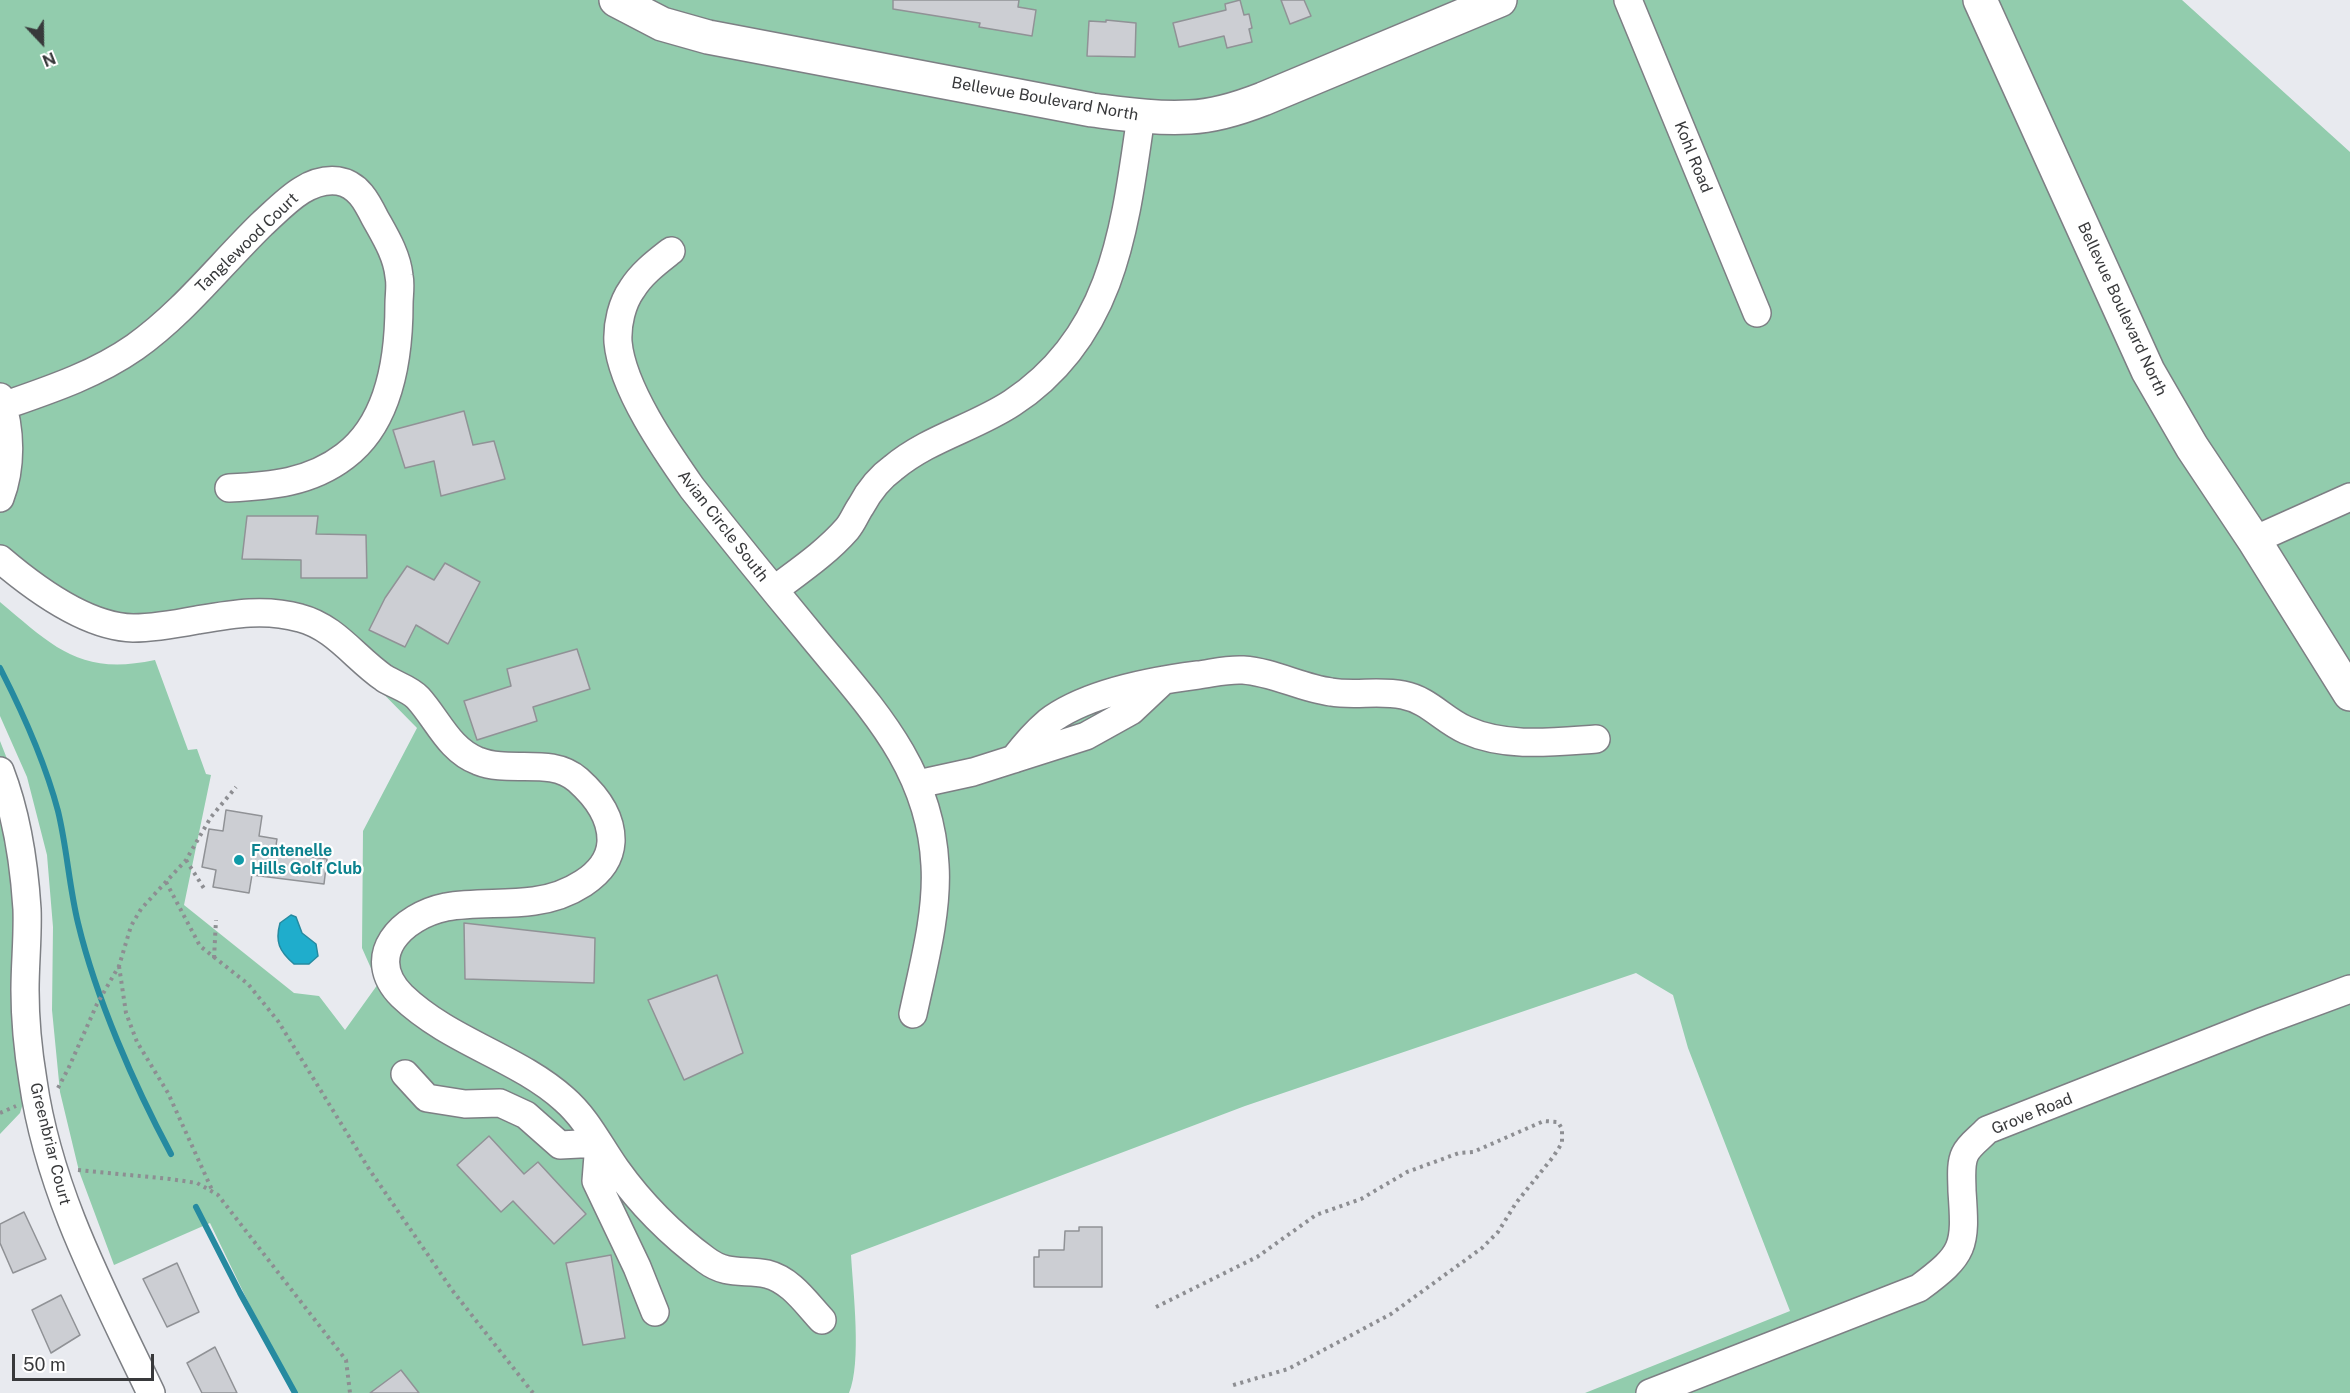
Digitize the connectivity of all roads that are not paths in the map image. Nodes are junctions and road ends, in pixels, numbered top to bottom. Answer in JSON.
{"nodes":[{"id":1,"x":616,"y":0,"type":"edge"},
{"id":2,"x":1500,"y":0,"type":"edge"},
{"id":3,"x":1628,"y":0,"type":"edge"},
{"id":4,"x":1980,"y":0,"type":"edge"},
{"id":5,"x":1141,"y":116,"type":"junction"},
{"id":6,"x":671,"y":250,"type":"dead end"},
{"id":7,"x":1757,"y":313,"type":"dead end"},
{"id":8,"x":2,"y":401,"type":"edge"},
{"id":9,"x":229,"y":488,"type":"dead end"},
{"id":10,"x":2350,"y":497,"type":"edge"},
{"id":11,"x":0,"y":498,"type":"edge"},
{"id":12,"x":2254,"y":540,"type":"junction"},
{"id":13,"x":0,"y":559,"type":"edge"},
{"id":14,"x":774,"y":590,"type":"junction"},
{"id":15,"x":2346,"y":678,"type":"edge"},
{"id":16,"x":1596,"y":739,"type":"dead end"},
{"id":17,"x":0,"y":771,"type":"edge"},
{"id":18,"x":918,"y":784,"type":"junction"},
{"id":19,"x":2350,"y":989,"type":"edge"},
{"id":20,"x":913,"y":1014,"type":"dead end"},
{"id":21,"x":405,"y":1074,"type":"dead end"},
{"id":22,"x":600,"y":1143,"type":"junction"},
{"id":23,"x":655,"y":1312,"type":"dead end"},
{"id":24,"x":822,"y":1320,"type":"dead end"},
{"id":25,"x":151,"y":1393,"type":"edge"},
{"id":26,"x":1650,"y":1393,"type":"edge"}],
"edges":[{"from":1,"to":5,"type":"main road","name":"Bellevue Boulevard North"},
{"from":2,"to":5,"type":"main road","name":"Bellevue Boulevard North"},
{"from":3,"to":7,"type":"street","name":"Kohl Road"},
{"from":4,"to":12,"type":"main road","name":"Bellevue Boulevard North"},
{"from":5,"to":14,"type":"street"},
{"from":6,"to":14,"type":"street","name":"Avian Circle South"},
{"from":8,"to":9,"type":"street","name":"Tanglewood Court"},
{"from":8,"to":11,"type":"street"},
{"from":10,"to":12,"type":"street"},
{"from":12,"to":15,"type":"main road","name":"Bellevue Boulevard North"},
{"from":13,"to":22,"type":"street"},
{"from":14,"to":18,"type":"street","name":"Avian Circle South"},
{"from":16,"to":18,"type":"street"},
{"from":17,"to":25,"type":"street","name":"Greenbriar Court"},
{"from":18,"to":20,"type":"street","name":"Avian Circle South"},
{"from":19,"to":26,"type":"street","name":"Grove Road"},
{"from":21,"to":22,"type":"street"},
{"from":22,"to":23,"type":"street"},
{"from":22,"to":24,"type":"street"}]}
